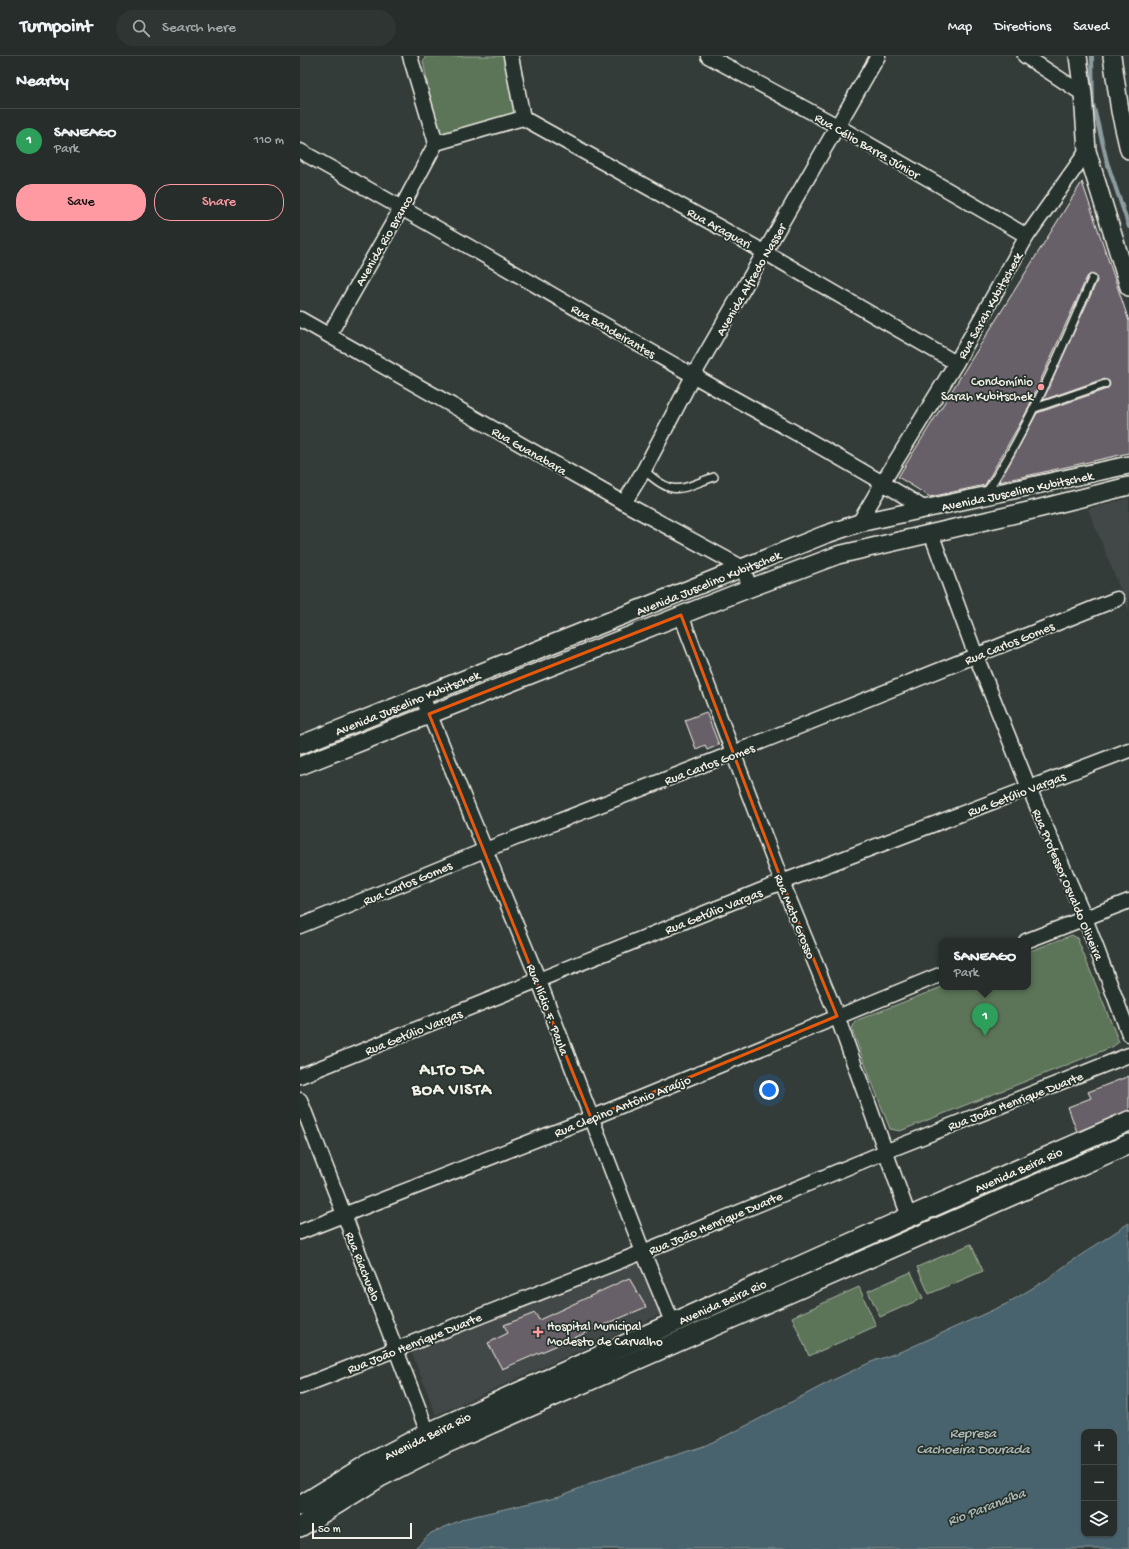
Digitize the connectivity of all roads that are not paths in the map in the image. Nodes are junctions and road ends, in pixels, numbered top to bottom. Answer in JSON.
{"nodes":[{"id":1,"x":410,"y":56,"type":"edge"},
{"id":2,"x":512,"y":56,"type":"edge"},
{"id":3,"x":708,"y":56,"type":"edge"},
{"id":4,"x":878,"y":56,"type":"edge"},
{"id":5,"x":1025,"y":56,"type":"edge"},
{"id":6,"x":1078,"y":56,"type":"edge"},
{"id":7,"x":1112,"y":56,"type":"edge"},
{"id":8,"x":1083,"y":94,"type":"junction"},
{"id":9,"x":523,"y":118,"type":"junction"},
{"id":10,"x":839,"y":127,"type":"junction"},
{"id":11,"x":436,"y":143,"type":"junction"},
{"id":12,"x":300,"y":150,"type":"edge"},
{"id":13,"x":1129,"y":150,"type":"edge"},
{"id":14,"x":1087,"y":151,"type":"junction"},
{"id":15,"x":402,"y":207,"type":"junction"},
{"id":16,"x":1027,"y":236,"type":"junction"},
{"id":17,"x":766,"y":253,"type":"junction"},
{"id":18,"x":1092,"y":279,"type":"dead end"},
{"id":19,"x":1129,"y":287,"type":"edge"},
{"id":20,"x":300,"y":319,"type":"edge"},
{"id":21,"x":329,"y":335,"type":"junction"},
{"id":22,"x":956,"y":363,"type":"junction"},
{"id":23,"x":693,"y":376,"type":"junction"},
{"id":24,"x":1105,"y":384,"type":"dead end"},
{"id":25,"x":1035,"y":408,"type":"junction"},
{"id":26,"x":1129,"y":465,"type":"edge"},
{"id":27,"x":644,"y":470,"type":"junction"},
{"id":28,"x":714,"y":477,"type":"dead end"},
{"id":29,"x":883,"y":482,"type":"junction"},
{"id":30,"x":1129,"y":486,"type":"edge"},
{"id":31,"x":983,"y":498,"type":"junction"},
{"id":32,"x":624,"y":503,"type":"junction"},
{"id":33,"x":927,"y":510,"type":"junction"},
{"id":34,"x":859,"y":523,"type":"junction"},
{"id":35,"x":931,"y":533,"type":"junction"},
{"id":36,"x":743,"y":568,"type":"junction"},
{"id":37,"x":750,"y":588,"type":"junction"},
{"id":38,"x":1117,"y":599,"type":"dead end"},
{"id":39,"x":681,"y":615,"type":"junction"},
{"id":40,"x":611,"y":621,"type":"junction"},
{"id":41,"x":618,"y":640,"type":"junction"},
{"id":42,"x":976,"y":656,"type":"junction"},
{"id":43,"x":422,"y":696,"type":"junction"},
{"id":44,"x":429,"y":714,"type":"junction"},
{"id":45,"x":300,"y":744,"type":"edge"},
{"id":46,"x":1129,"y":750,"type":"edge"},
{"id":47,"x":733,"y":753,"type":"junction"},
{"id":48,"x":305,"y":764,"type":"edge"},
{"id":49,"x":1029,"y":788,"type":"junction"},
{"id":50,"x":485,"y":850,"type":"junction"},
{"id":51,"x":782,"y":882,"type":"junction"},
{"id":52,"x":1129,"y":901,"type":"edge"},
{"id":53,"x":1085,"y":918,"type":"junction"},
{"id":54,"x":300,"y":926,"type":"edge"},
{"id":55,"x":1031,"y":939,"type":"edge"},
{"id":56,"x":939,"y":975,"type":"edge"},
{"id":57,"x":539,"y":981,"type":"junction"},
{"id":58,"x":837,"y":1016,"type":"junction"},
{"id":59,"x":1129,"y":1034,"type":"edge"},
{"id":60,"x":1129,"y":1055,"type":"edge"},
{"id":61,"x":300,"y":1076,"type":"edge"},
{"id":62,"x":300,"y":1100,"type":"edge"},
{"id":63,"x":591,"y":1118,"type":"junction"},
{"id":64,"x":1129,"y":1121,"type":"edge"},
{"id":65,"x":1129,"y":1144,"type":"edge"},
{"id":66,"x":887,"y":1150,"type":"junction"},
{"id":67,"x":344,"y":1214,"type":"junction"},
{"id":68,"x":909,"y":1217,"type":"junction"},
{"id":69,"x":300,"y":1232,"type":"edge"},
{"id":70,"x":643,"y":1252,"type":"junction"},
{"id":71,"x":673,"y":1324,"type":"junction"},
{"id":72,"x":397,"y":1348,"type":"junction"},
{"id":73,"x":300,"y":1387,"type":"edge"},
{"id":74,"x":428,"y":1433,"type":"junction"},
{"id":75,"x":300,"y":1506,"type":"edge"},
{"id":76,"x":300,"y":1527,"type":"edge"}],
"edges":[{"from":1,"to":11,"type":"street"},
{"from":2,"to":9,"type":"street"},
{"from":3,"to":10,"type":"street","name":"Rua Célio Barra Júnior"},
{"from":4,"to":10,"type":"street","name":"Avenida Alfredo Nasser"},
{"from":5,"to":8,"type":"street"},
{"from":6,"to":8,"type":"street"},
{"from":7,"to":13,"type":"street"},
{"from":8,"to":14,"type":"street"},
{"from":9,"to":11,"type":"street"},
{"from":9,"to":17,"type":"street","name":"Rua Araguari"},
{"from":10,"to":16,"type":"street","name":"Rua Célio Barra Júnior"},
{"from":10,"to":17,"type":"street","name":"Avenida Alfredo Nasser"},
{"from":11,"to":15,"type":"street","name":"Avenida Rio Branco"},
{"from":12,"to":15,"type":"street","name":"Rua Bandeirantes"},
{"from":14,"to":16,"type":"street","name":"Rua Sarah Kubitscheck"},
{"from":14,"to":19,"type":"street"},
{"from":15,"to":21,"type":"street","name":"Avenida Rio Branco"},
{"from":15,"to":23,"type":"street","name":"Rua Bandeirantes"},
{"from":16,"to":22,"type":"street","name":"Rua Sarah Kubitscheck"},
{"from":17,"to":22,"type":"street","name":"Rua Araguari"},
{"from":17,"to":23,"type":"street","name":"Avenida Alfredo Nasser"},
{"from":18,"to":25,"type":"lane"},
{"from":20,"to":21,"type":"street","name":"Rua Guanabara"},
{"from":21,"to":32,"type":"street","name":"Rua Guanabara"},
{"from":22,"to":29,"type":"street","name":"Rua Sarah Kubitscheck"},
{"from":23,"to":27,"type":"street","name":"Avenida Alfredo Nasser"},
{"from":23,"to":29,"type":"street","name":"Rua Bandeirantes"},
{"from":24,"to":25,"type":"lane"},
{"from":25,"to":31,"type":"lane"},
{"from":26,"to":31,"type":"street","name":"Avenida Juscelino Kubitschek"},
{"from":27,"to":28,"type":"lane"},
{"from":27,"to":32,"type":"street","name":"Avenida Alfredo Nasser"},
{"from":29,"to":33,"type":"street","name":"Rua Bandeirantes"},
{"from":29,"to":34,"type":"street","name":"Rua Sarah Kubitscheck"},
{"from":30,"to":35,"type":"street","name":"Avenida Juscelino Kubitschek"},
{"from":31,"to":33,"type":"street","name":"Avenida Juscelino Kubitschek"},
{"from":32,"to":36,"type":"street","name":"Rua Guanabara"},
{"from":33,"to":34,"type":"street","name":"Avenida Juscelino Kubitschek"},
{"from":34,"to":36,"type":"street","name":"Avenida Juscelino Kubitschek"},
{"from":35,"to":37,"type":"street","name":"Avenida Juscelino Kubitschek"},
{"from":35,"to":42,"type":"street","name":"Rua Professor Osvaldo Oliveira"},
{"from":36,"to":37,"type":"street"},
{"from":36,"to":40,"type":"street","name":"Avenida Juscelino Kubitschek"},
{"from":37,"to":39,"type":"street","name":"Avenida Juscelino Kubitschek"},
{"from":38,"to":42,"type":"street","name":"Rua Carlos Gomes"},
{"from":39,"to":41,"type":"street","name":"Avenida Juscelino Kubitschek"},
{"from":39,"to":47,"type":"street","name":"Rua Mato Grosso"},
{"from":40,"to":41,"type":"street"},
{"from":40,"to":43,"type":"street","name":"Avenida Juscelino Kubitschek"},
{"from":41,"to":44,"type":"street","name":"Avenida Juscelino Kubitschek"},
{"from":42,"to":47,"type":"street","name":"Rua Carlos Gomes"},
{"from":42,"to":49,"type":"street","name":"Rua Professor Osvaldo Oliveira"},
{"from":43,"to":44,"type":"street","name":"Rua Ilídio F. Paula"},
{"from":43,"to":45,"type":"street","name":"Avenida Juscelino Kubitschek"},
{"from":44,"to":48,"type":"street","name":"Avenida Juscelino Kubitschek"},
{"from":44,"to":50,"type":"street","name":"Rua Ilídio F. Paula"},
{"from":45,"to":48,"type":"street"},
{"from":46,"to":49,"type":"street","name":"Rua Getúlio Vargas"},
{"from":47,"to":50,"type":"street","name":"Rua Carlos Gomes"},
{"from":47,"to":51,"type":"street","name":"Rua Mato Grosso"},
{"from":49,"to":51,"type":"street","name":"Rua Getúlio Vargas"},
{"from":49,"to":53,"type":"street","name":"Rua Professor Osvaldo Oliveira"},
{"from":50,"to":54,"type":"street","name":"Rua Carlos Gomes"},
{"from":50,"to":57,"type":"street","name":"Rua Ilídio F. Paula"},
{"from":51,"to":57,"type":"street","name":"Rua Getúlio Vargas"},
{"from":51,"to":58,"type":"street","name":"Rua Mato Grosso"},
{"from":52,"to":53,"type":"street"},
{"from":53,"to":55,"type":"street"},
{"from":53,"to":59,"type":"street","name":"Rua Professor Osvaldo Oliveira"},
{"from":56,"to":58,"type":"street","name":"Rua Clepino Antônio Araújo"},
{"from":57,"to":61,"type":"street","name":"Rua Getúlio Vargas"},
{"from":57,"to":63,"type":"street","name":"Rua Ilídio F. Paula"},
{"from":58,"to":63,"type":"street","name":"Rua Clepino Antônio Araújo"},
{"from":58,"to":66,"type":"street","name":"Rua Mato Grosso"},
{"from":60,"to":66,"type":"street","name":"Rua João Henrique Duarte"},
{"from":62,"to":67,"type":"street","name":"Rua Riachuelo"},
{"from":63,"to":67,"type":"street","name":"Rua Clepino Antônio Araújo"},
{"from":63,"to":70,"type":"street","name":"Rua Ilídio F. Paula"},
{"from":64,"to":68,"type":"main road","name":"Avenida Beira Rio"},
{"from":65,"to":76,"type":"main road","name":"Avenida Beira Rio"},
{"from":66,"to":68,"type":"street","name":"Rua Mato Grosso"},
{"from":66,"to":70,"type":"street","name":"Rua João Henrique Duarte"},
{"from":67,"to":69,"type":"street","name":"Rua Clepino Antônio Araújo"},
{"from":67,"to":72,"type":"street","name":"Rua Riachuelo"},
{"from":68,"to":71,"type":"main road","name":"Avenida Beira Rio"},
{"from":70,"to":71,"type":"street","name":"Rua Ilídio F. Paula"},
{"from":70,"to":72,"type":"street","name":"Rua João Henrique Duarte"},
{"from":71,"to":74,"type":"main road","name":"Avenida Beira Rio"},
{"from":72,"to":73,"type":"street","name":"Rua João Henrique Duarte"},
{"from":72,"to":74,"type":"street","name":"Rua Riachuelo"},
{"from":74,"to":75,"type":"main road","name":"Avenida Beira Rio"}]}
